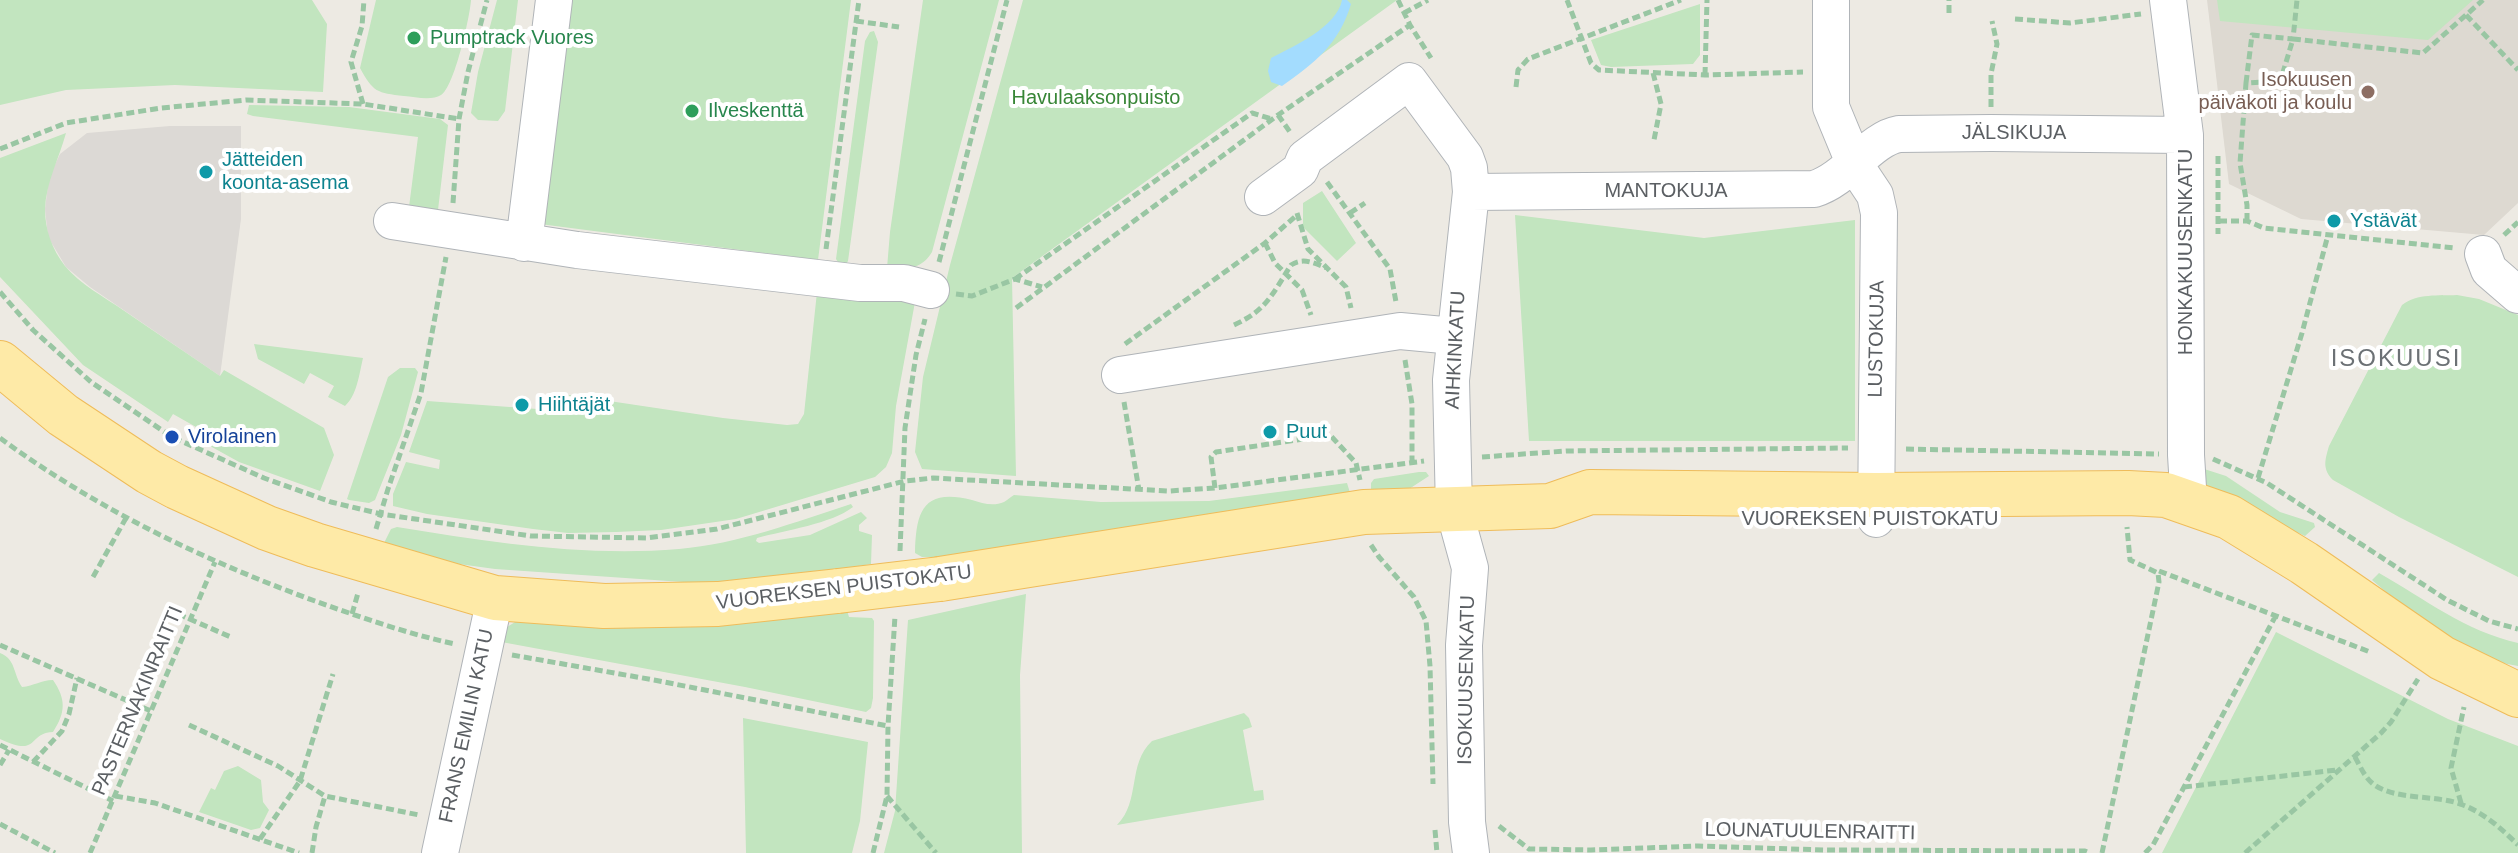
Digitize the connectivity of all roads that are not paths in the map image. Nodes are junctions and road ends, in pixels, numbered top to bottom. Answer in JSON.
{"nodes":[{"id":1,"x":554,"y":0,"type":"edge"},
{"id":2,"x":1831,"y":0,"type":"edge"},
{"id":3,"x":2152,"y":8,"type":"edge"},
{"id":4,"x":2185,"y":135,"type":"junction"},
{"id":5,"x":1855,"y":165,"type":"junction"},
{"id":6,"x":1259,"y":192,"type":"dead end"},
{"id":7,"x":1471,"y":192,"type":"junction"},
{"id":8,"x":392,"y":221,"type":"dead end"},
{"id":9,"x":524,"y":243,"type":"junction"},
{"id":10,"x":2483,"y":254,"type":"road end"},
{"id":11,"x":931,"y":290,"type":"road end"},
{"id":12,"x":2518,"y":295,"type":"edge"},
{"id":13,"x":1454,"y":336,"type":"junction"},
{"id":14,"x":0,"y":363,"type":"edge"},
{"id":15,"x":1120,"y":375,"type":"road end"},
{"id":16,"x":2189,"y":504,"type":"junction"},
{"id":17,"x":1876,"y":507,"type":"junction"},
{"id":18,"x":1454,"y":510,"type":"junction"},
{"id":19,"x":495,"y":598,"type":"junction"},
{"id":20,"x":2498,"y":691,"type":"edge"},
{"id":21,"x":440,"y":853,"type":"edge"},
{"id":22,"x":1471,"y":853,"type":"edge"}],
"edges":[{"from":1,"to":9,"type":"street"},
{"from":2,"to":5,"type":"street","name":"LUSTOKUJA"},
{"from":3,"to":4,"type":"street","name":"HONKAKUUSENKATU"},
{"from":4,"to":5,"type":"street","name":"JÄLSIKUJA"},
{"from":4,"to":16,"type":"street","name":"HONKAKUUSENKATU"},
{"from":5,"to":7,"type":"street","name":"MANTOKUJA"},
{"from":5,"to":17,"type":"street","name":"LUSTOKUJA"},
{"from":6,"to":7,"type":"street","name":"AIHKINKATU"},
{"from":7,"to":13,"type":"street","name":"AIHKINKATU"},
{"from":8,"to":9,"type":"street"},
{"from":9,"to":11,"type":"street"},
{"from":10,"to":12,"type":"street"},
{"from":13,"to":15,"type":"street"},
{"from":13,"to":18,"type":"street","name":"AIHKINKATU"},
{"from":14,"to":19,"type":"main road","name":"VUOREKSEN PUISTOKATU"},
{"from":16,"to":17,"type":"main road","name":"VUOREKSEN PUISTOKATU"},
{"from":16,"to":17,"type":"main road","name":"VUOREKSEN PUISTOKATU"},
{"from":16,"to":20,"type":"main road","name":"VUOREKSEN PUISTOKATU"},
{"from":17,"to":18,"type":"main road","name":"VUOREKSEN PUISTOKATU"},
{"from":18,"to":19,"type":"main road","name":"VUOREKSEN PUISTOKATU","bridge":true},
{"from":18,"to":22,"type":"street","name":"ISOKUUSENKATU"},
{"from":19,"to":21,"type":"street","name":"FRANS EMILIN KATU"}]}
